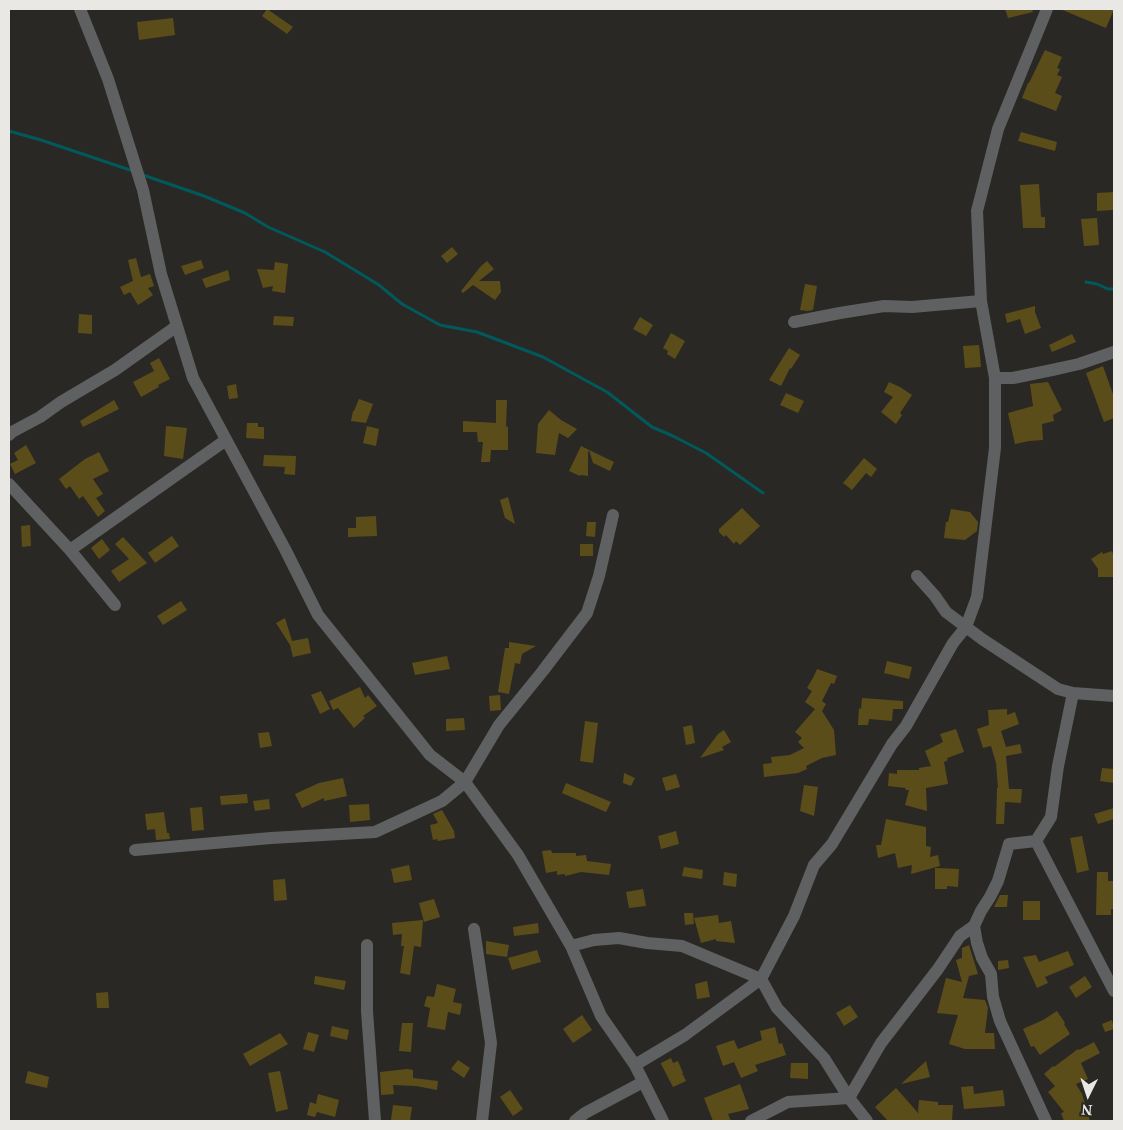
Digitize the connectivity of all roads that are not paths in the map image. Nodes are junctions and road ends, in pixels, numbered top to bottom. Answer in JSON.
{"nodes":[{"id":1,"x":80,"y":9,"type":"edge"},
{"id":2,"x":1047,"y":9,"type":"edge"},
{"id":3,"x":980,"y":301,"type":"junction"},
{"id":4,"x":794,"y":322,"type":"dead end"},
{"id":5,"x":177,"y":326,"type":"junction"},
{"id":6,"x":1114,"y":352,"type":"edge"},
{"id":7,"x":995,"y":378,"type":"junction"},
{"id":8,"x":10,"y":432,"type":"edge"},
{"id":9,"x":226,"y":440,"type":"junction"},
{"id":10,"x":9,"y":484,"type":"edge"},
{"id":11,"x":613,"y":514,"type":"dead end"},
{"id":12,"x":70,"y":550,"type":"junction"},
{"id":13,"x":917,"y":576,"type":"dead end"},
{"id":14,"x":115,"y":605,"type":"dead end"},
{"id":15,"x":966,"y":627,"type":"junction"},
{"id":16,"x":1073,"y":694,"type":"junction"},
{"id":17,"x":1114,"y":696,"type":"edge"},
{"id":18,"x":465,"y":782,"type":"junction"},
{"id":19,"x":1036,"y":841,"type":"junction"},
{"id":20,"x":135,"y":850,"type":"dead end"},
{"id":21,"x":974,"y":926,"type":"junction"},
{"id":22,"x":474,"y":929,"type":"dead end"},
{"id":23,"x":367,"y":944,"type":"dead end"},
{"id":24,"x":571,"y":946,"type":"junction"},
{"id":25,"x":761,"y":979,"type":"junction"},
{"id":26,"x":1114,"y":991,"type":"edge"},
{"id":27,"x":635,"y":1065,"type":"junction"},
{"id":28,"x":643,"y":1082,"type":"junction"},
{"id":29,"x":849,"y":1098,"type":"junction"},
{"id":30,"x":375,"y":1121,"type":"edge"},
{"id":31,"x":482,"y":1121,"type":"edge"},
{"id":32,"x":575,"y":1121,"type":"edge"},
{"id":33,"x":664,"y":1121,"type":"edge"},
{"id":34,"x":751,"y":1121,"type":"edge"},
{"id":35,"x":867,"y":1121,"type":"edge"},
{"id":36,"x":1046,"y":1121,"type":"edge"}],
"edges":[{"from":1,"to":5,"type":"street"},
{"from":2,"to":3,"type":"street"},
{"from":3,"to":4,"type":"street"},
{"from":3,"to":7,"type":"street"},
{"from":5,"to":8,"type":"street"},
{"from":5,"to":9,"type":"street"},
{"from":6,"to":7,"type":"street"},
{"from":7,"to":15,"type":"street"},
{"from":9,"to":12,"type":"street"},
{"from":9,"to":18,"type":"street"},
{"from":10,"to":12,"type":"street"},
{"from":11,"to":18,"type":"street"},
{"from":12,"to":14,"type":"street"},
{"from":13,"to":15,"type":"street"},
{"from":15,"to":16,"type":"street"},
{"from":15,"to":25,"type":"street"},
{"from":16,"to":17,"type":"street"},
{"from":16,"to":19,"type":"street"},
{"from":18,"to":20,"type":"street"},
{"from":18,"to":24,"type":"street"},
{"from":19,"to":21,"type":"street"},
{"from":19,"to":26,"type":"street"},
{"from":21,"to":29,"type":"street"},
{"from":21,"to":36,"type":"street"},
{"from":22,"to":31,"type":"street"},
{"from":23,"to":30,"type":"street"},
{"from":24,"to":25,"type":"street"},
{"from":24,"to":27,"type":"street"},
{"from":25,"to":27,"type":"street"},
{"from":25,"to":29,"type":"street"},
{"from":27,"to":28,"type":"street"},
{"from":28,"to":32,"type":"street"},
{"from":28,"to":33,"type":"street"},
{"from":29,"to":34,"type":"street"},
{"from":29,"to":35,"type":"street"}]}
